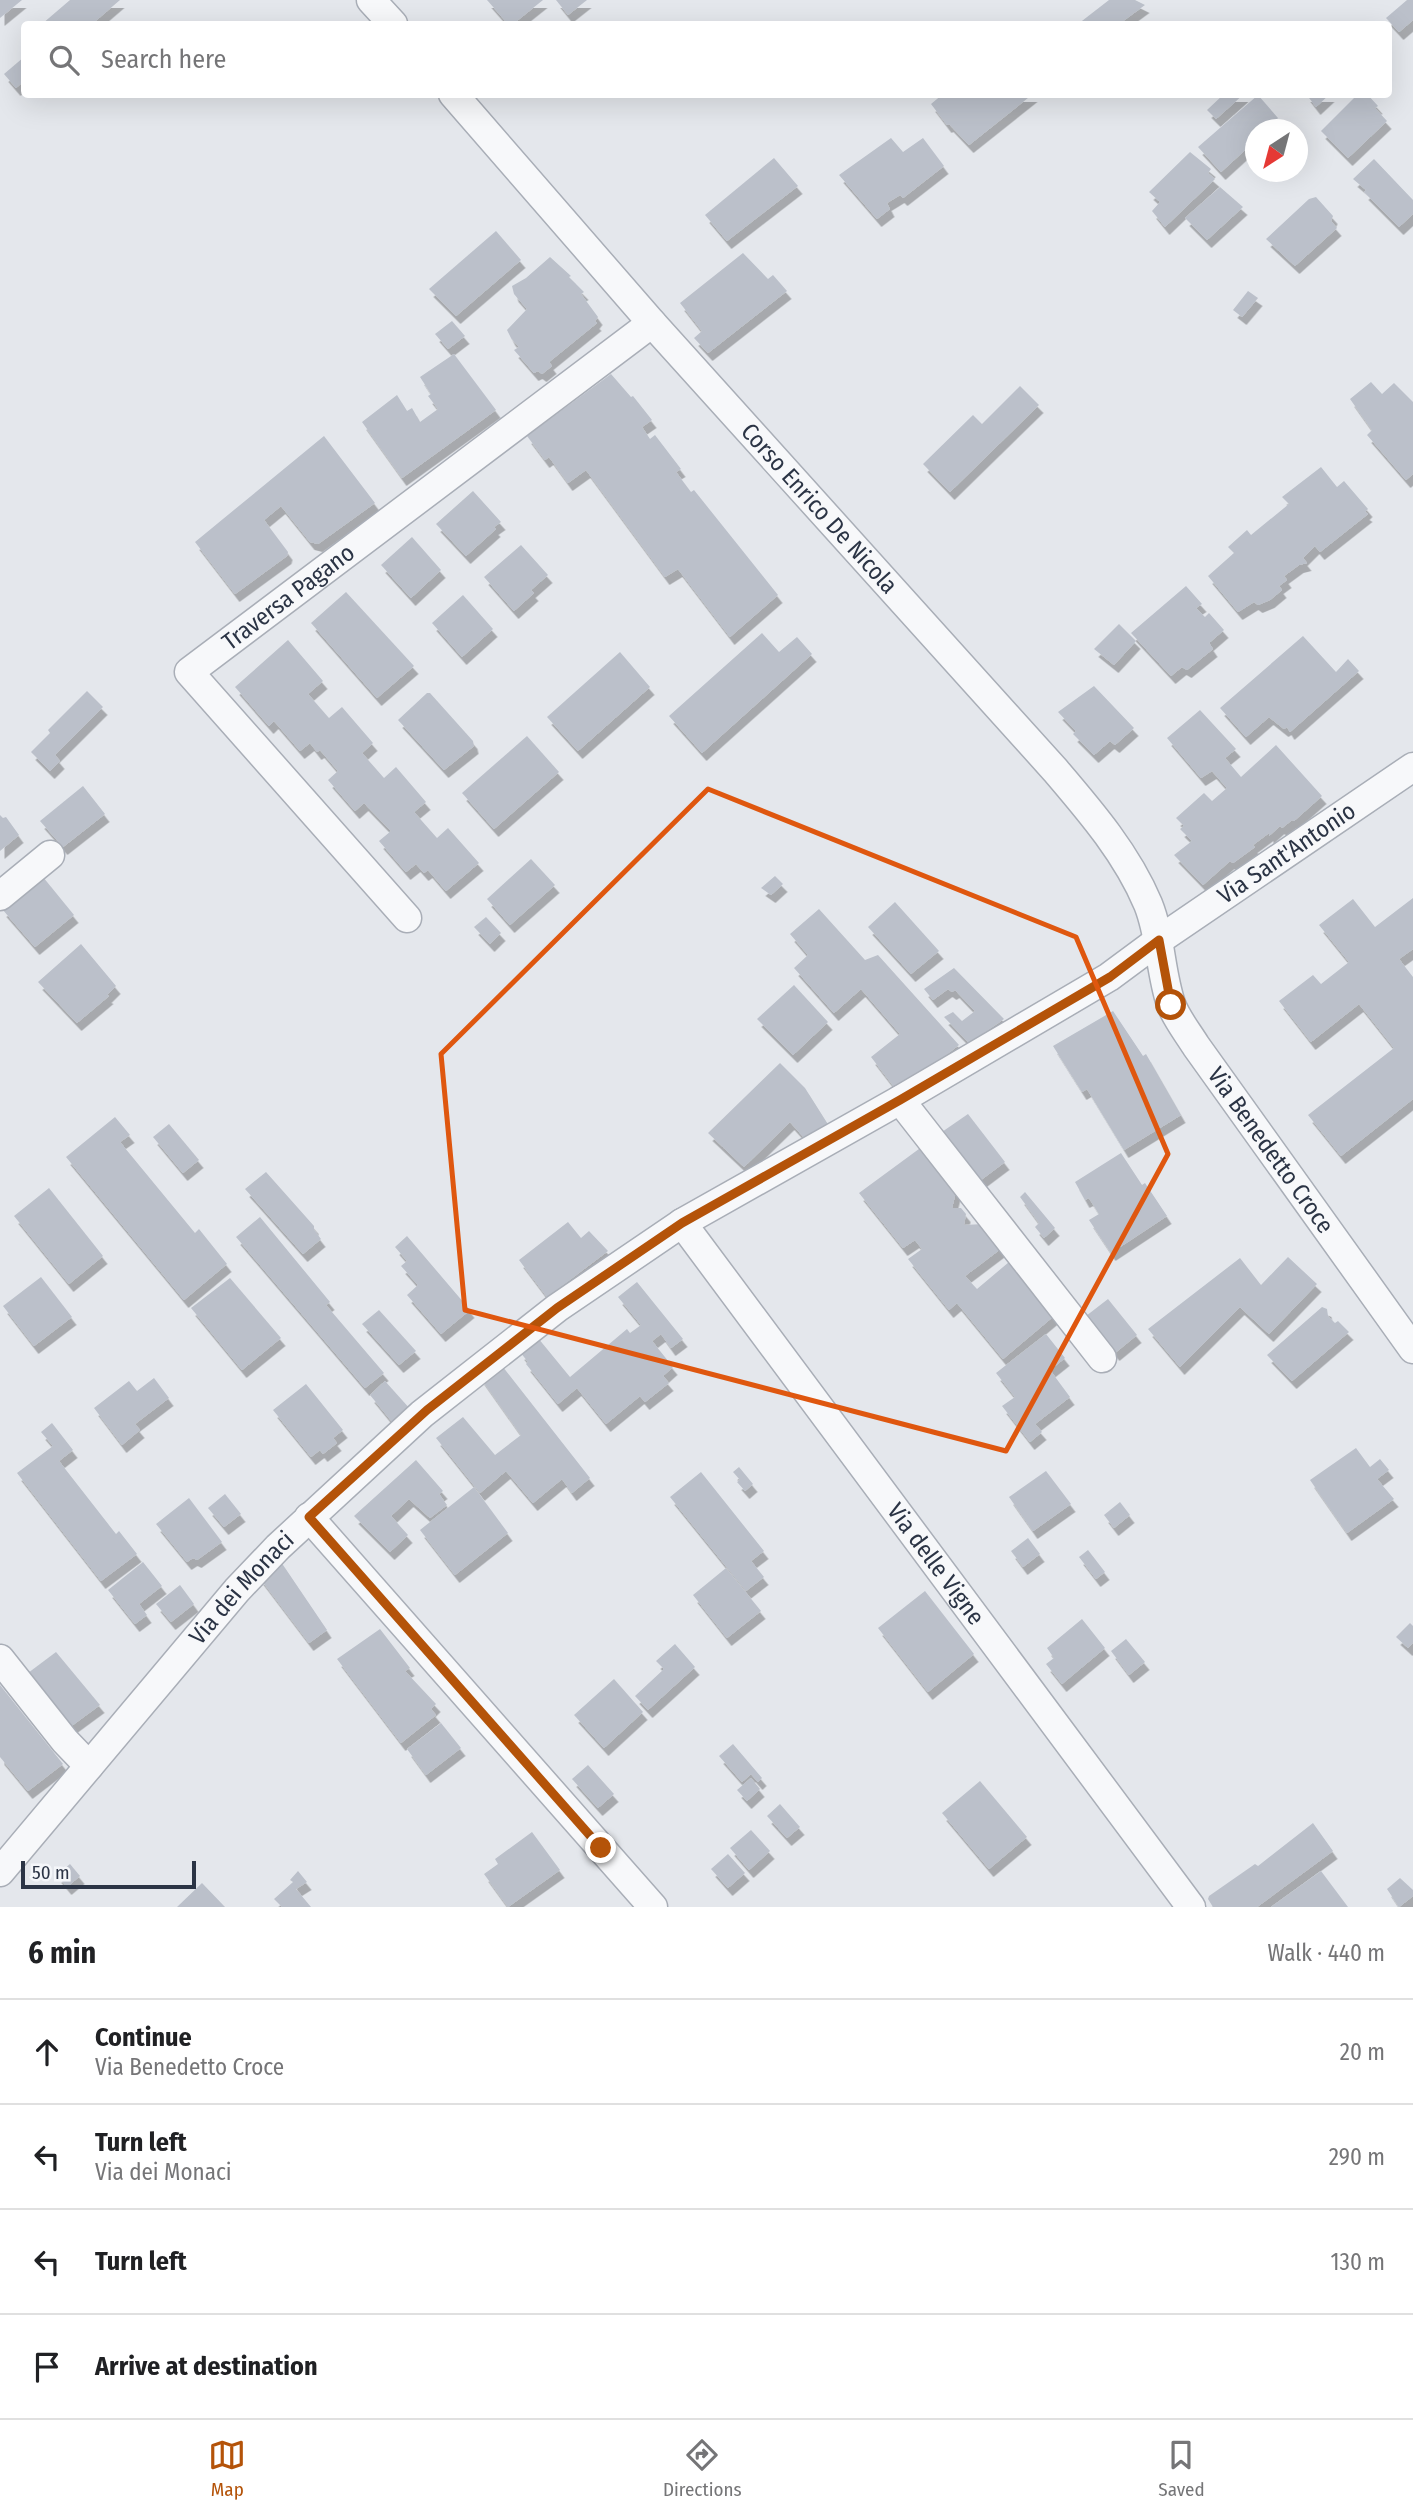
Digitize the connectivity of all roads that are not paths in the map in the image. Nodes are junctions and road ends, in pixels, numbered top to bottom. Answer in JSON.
{"nodes":[{"id":1,"x":371,"y":0,"type":"edge"},
{"id":2,"x":390,"y":21,"type":"edge"},
{"id":3,"x":456,"y":98,"type":"edge"},
{"id":4,"x":652,"y":323,"type":"junction"},
{"id":5,"x":1413,"y":767,"type":"edge"},
{"id":6,"x":50,"y":855,"type":"dead end"},
{"id":7,"x":0,"y":896,"type":"edge"},
{"id":8,"x":407,"y":918,"type":"dead end"},
{"id":9,"x":1159,"y":940,"type":"junction"},
{"id":10,"x":900,"y":1100,"type":"junction"},
{"id":11,"x":682,"y":1223,"type":"junction"},
{"id":12,"x":1413,"y":1349,"type":"edge"},
{"id":13,"x":1102,"y":1358,"type":"dead end"},
{"id":14,"x":309,"y":1517,"type":"junction"},
{"id":15,"x":0,"y":1659,"type":"edge"},
{"id":16,"x":0,"y":1679,"type":"edge"},
{"id":17,"x":84,"y":1772,"type":"junction"},
{"id":18,"x":0,"y":1872,"type":"edge"},
{"id":19,"x":653,"y":1907,"type":"edge"},
{"id":20,"x":1191,"y":1907,"type":"edge"}],
"edges":[{"from":1,"to":2,"type":"street"},
{"from":3,"to":4,"type":"street","name":"Corso Enrico De Nicola"},
{"from":4,"to":8,"type":"street","name":"Traversa Pagano"},
{"from":4,"to":9,"type":"street","name":"Corso Enrico De Nicola"},
{"from":5,"to":9,"type":"street","name":"Via Sant'Antonio"},
{"from":6,"to":7,"type":"street"},
{"from":9,"to":10,"type":"street","name":"Via dei Monaci"},
{"from":9,"to":12,"type":"street","name":"Via Benedetto Croce"},
{"from":10,"to":11,"type":"street","name":"Via dei Monaci"},
{"from":10,"to":13,"type":"street"},
{"from":11,"to":14,"type":"street","name":"Via dei Monaci"},
{"from":11,"to":20,"type":"street","name":"Via delle Vigne"},
{"from":14,"to":17,"type":"street","name":"Via dei Monaci"},
{"from":14,"to":19,"type":"street"},
{"from":15,"to":17,"type":"street"},
{"from":16,"to":17,"type":"street"},
{"from":17,"to":18,"type":"street","name":"Via dei Monaci"}]}
